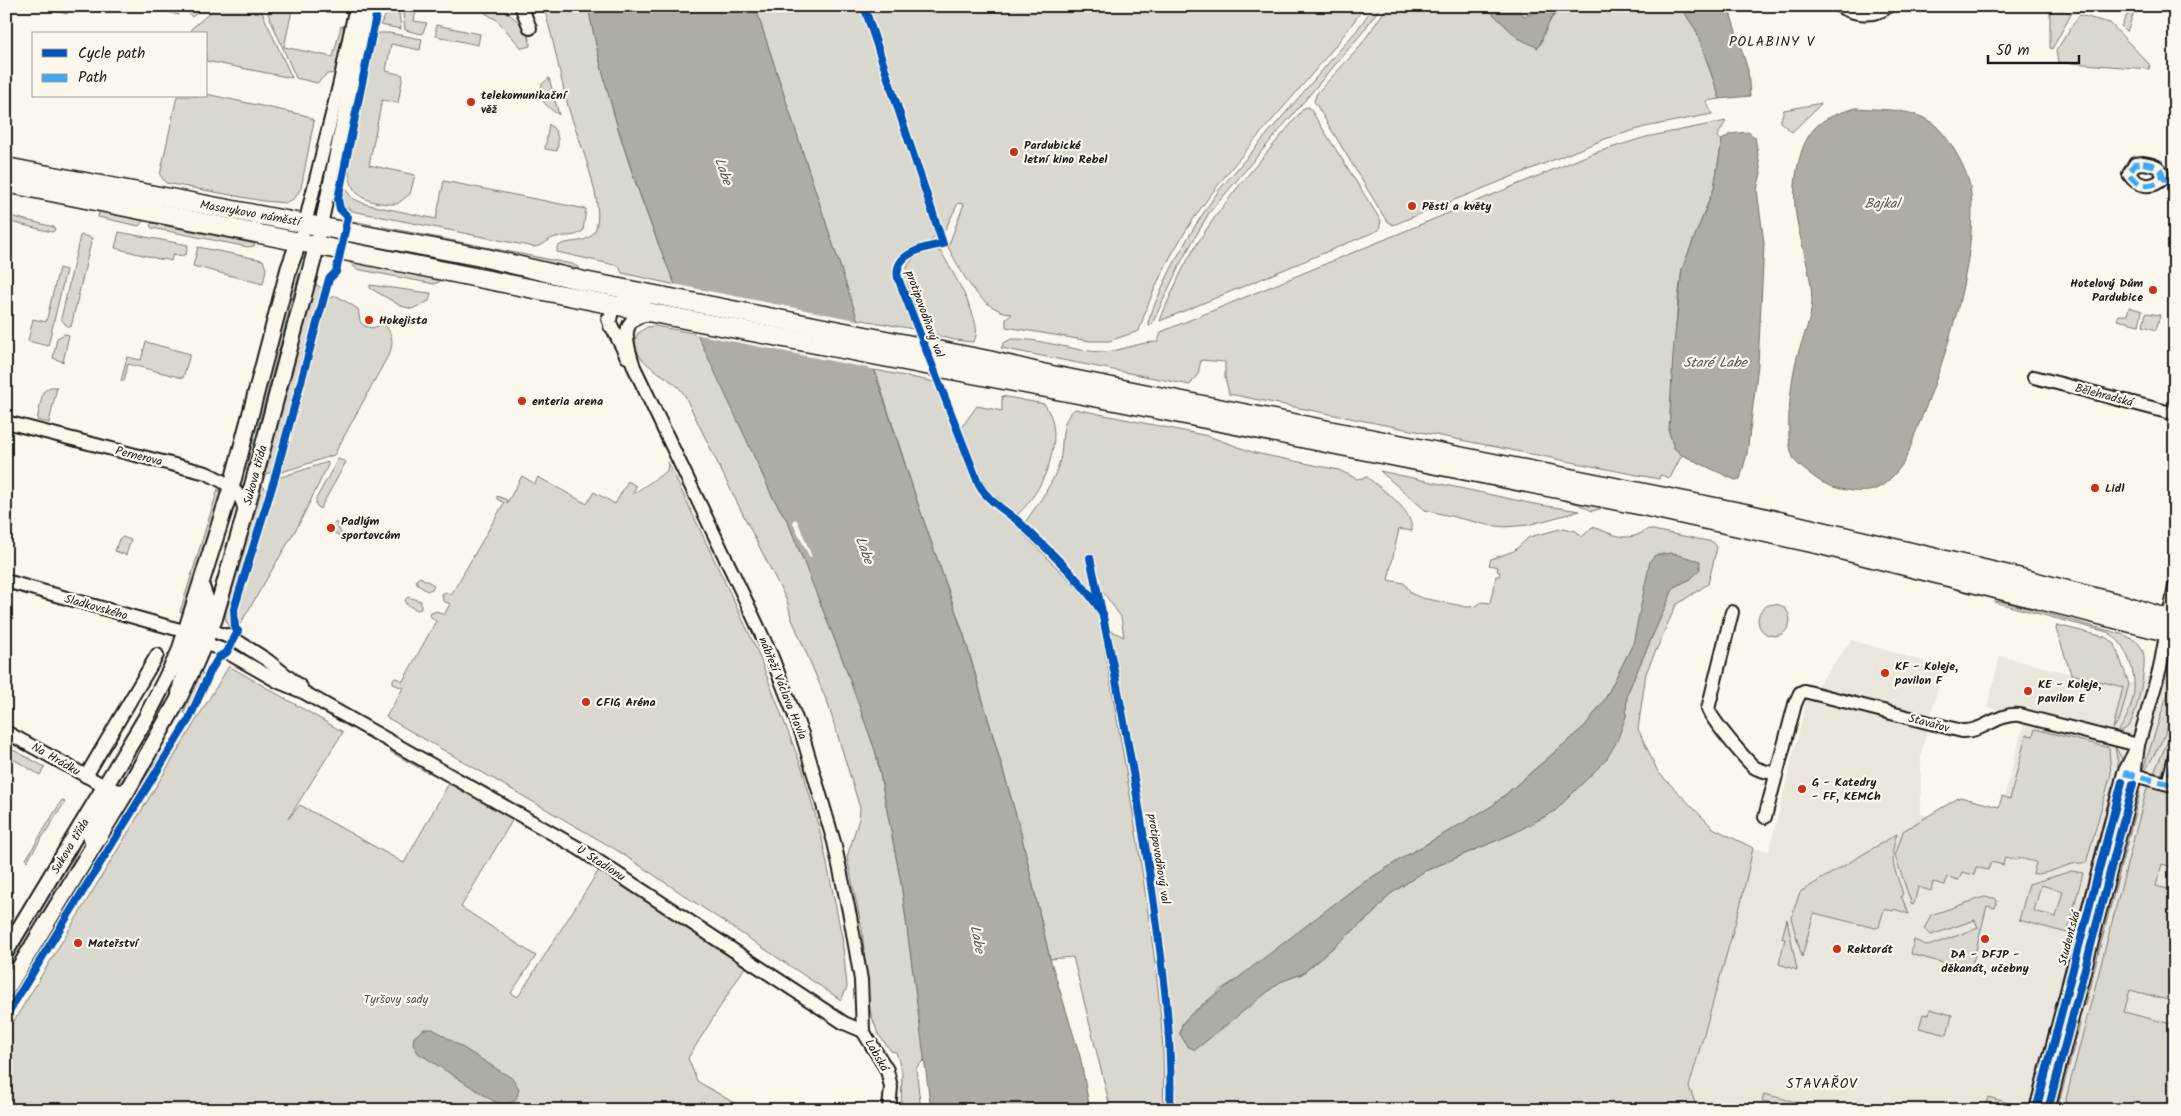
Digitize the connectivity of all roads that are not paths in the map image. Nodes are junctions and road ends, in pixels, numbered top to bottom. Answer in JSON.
{"nodes":[{"id":1,"x":356,"y":6,"type":"edge"},
{"id":2,"x":367,"y":6,"type":"edge"},
{"id":3,"x":520,"y":6,"type":"edge"},
{"id":4,"x":1839,"y":6,"type":"edge"},
{"id":5,"x":1888,"y":6,"type":"edge"},
{"id":6,"x":530,"y":28,"type":"dead end"},
{"id":7,"x":6,"y":167,"type":"edge"},
{"id":8,"x":6,"y":183,"type":"edge"},
{"id":9,"x":313,"y":225,"type":"junction"},
{"id":10,"x":299,"y":241,"type":"junction"},
{"id":11,"x":317,"y":245,"type":"junction"},
{"id":12,"x":582,"y":298,"type":"junction"},
{"id":13,"x":655,"y":302,"type":"junction"},
{"id":14,"x":617,"y":305,"type":"junction"},
{"id":15,"x":610,"y":326,"type":"junction"},
{"id":16,"x":634,"y":367,"type":"junction"},
{"id":17,"x":2034,"y":377,"type":"dead end"},
{"id":18,"x":2175,"y":414,"type":"edge"},
{"id":19,"x":6,"y":422,"type":"edge"},
{"id":20,"x":231,"y":488,"type":"junction"},
{"id":21,"x":243,"y":521,"type":"junction"},
{"id":22,"x":6,"y":581,"type":"edge"},
{"id":23,"x":2175,"y":586,"type":"edge"},
{"id":24,"x":219,"y":604,"type":"junction"},
{"id":25,"x":1732,"y":612,"type":"dead end"},
{"id":26,"x":2171,"y":627,"type":"edge"},
{"id":27,"x":200,"y":635,"type":"junction"},
{"id":28,"x":234,"y":639,"type":"junction"},
{"id":29,"x":157,"y":655,"type":"dead end"},
{"id":30,"x":178,"y":700,"type":"junction"},
{"id":31,"x":332,"y":708,"type":"junction"},
{"id":32,"x":6,"y":732,"type":"edge"},
{"id":33,"x":2138,"y":745,"type":"junction"},
{"id":34,"x":2175,"y":756,"type":"edge"},
{"id":35,"x":1776,"y":774,"type":"junction"},
{"id":36,"x":2129,"y":774,"type":"junction"},
{"id":37,"x":86,"y":776,"type":"junction"},
{"id":38,"x":106,"y":787,"type":"junction"},
{"id":39,"x":128,"y":789,"type":"junction"},
{"id":40,"x":1765,"y":817,"type":"dead end"},
{"id":41,"x":92,"y":848,"type":"junction"},
{"id":42,"x":6,"y":951,"type":"edge"},
{"id":43,"x":6,"y":990,"type":"edge"},
{"id":44,"x":863,"y":1031,"type":"junction"},
{"id":45,"x":889,"y":1110,"type":"edge"},
{"id":46,"x":2036,"y":1110,"type":"edge"},
{"id":47,"x":2048,"y":1110,"type":"edge"}],
"edges":[{"from":1,"to":9,"type":"street","name":"Masarykovo náměstí"},
{"from":2,"to":9,"type":"street"},
{"from":3,"to":6,"type":"street"},
{"from":4,"to":5,"type":"street"},
{"from":7,"to":9,"type":"main road","name":"Masarykovo náměstí"},
{"from":8,"to":10,"type":"main road","name":"Masarykovo náměstí"},
{"from":9,"to":10,"type":"street"},
{"from":9,"to":11,"type":"street"},
{"from":9,"to":13,"type":"main road"},
{"from":10,"to":11,"type":"main road","name":"Masarykovo náměstí"},
{"from":10,"to":20,"type":"street","name":"Sukova třída"},
{"from":11,"to":12,"type":"main road","name":"Masarykovo náměstí"},
{"from":11,"to":21,"type":"street","name":"Sukova třída"},
{"from":12,"to":14,"type":"main road","name":"Masarykovo náměstí"},
{"from":12,"to":15,"type":"street","name":"nábřeží Václava Havla"},
{"from":13,"to":14,"type":"main road","name":"Masarykovo náměstí"},
{"from":13,"to":16,"type":"street","name":"nábřeží Václava Havla"},
{"from":13,"to":26,"type":"main road"},
{"from":13,"to":26,"type":"main road"},
{"from":14,"to":15,"type":"street"},
{"from":15,"to":16,"type":"street","name":"nábřeží Václava Havla"},
{"from":16,"to":44,"type":"street","name":"nábřeží Václava Havla"},
{"from":17,"to":18,"type":"street","name":"Bělehradská"},
{"from":19,"to":20,"type":"street","name":"Pernerova"},
{"from":20,"to":21,"type":"street","name":"Pernerova"},
{"from":20,"to":27,"type":"street","name":"Sukova třída"},
{"from":21,"to":24,"type":"street","name":"Sukova třída"},
{"from":22,"to":27,"type":"street","name":"Sladkovského"},
{"from":23,"to":26,"type":"street"},
{"from":24,"to":27,"type":"street","name":"Sukova třída"},
{"from":24,"to":28,"type":"street","name":"U Stadionu"},
{"from":25,"to":35,"type":"street"},
{"from":26,"to":33,"type":"street","name":"Studentská"},
{"from":27,"to":28,"type":"street","name":"U Stadionu"},
{"from":27,"to":30,"type":"street","name":"Sukova třída"},
{"from":27,"to":30,"type":"street","name":"Sukova třída"},
{"from":27,"to":31,"type":"street","name":"U Stadionu"},
{"from":27,"to":38,"type":"street","name":"Sukova třída"},
{"from":28,"to":31,"type":"street","name":"U Stadionu"},
{"from":29,"to":37,"type":"street"},
{"from":30,"to":39,"type":"street","name":"Sukova třída"},
{"from":31,"to":44,"type":"street","name":"U Stadionu"},
{"from":32,"to":37,"type":"street","name":"Na Hrádku"},
{"from":33,"to":35,"type":"street","name":"Stavařov"},
{"from":33,"to":36,"type":"street","name":"Studentská"},
{"from":34,"to":36,"type":"street"},
{"from":35,"to":40,"type":"street","name":"Stavařov"},
{"from":36,"to":46,"type":"street","name":"Studentská"},
{"from":36,"to":47,"type":"street","name":"Studentská"},
{"from":37,"to":38,"type":"street","name":"Na Hrádku"},
{"from":38,"to":39,"type":"street","name":"Na Hrádku"},
{"from":38,"to":41,"type":"street"},
{"from":38,"to":42,"type":"street","name":"Sukova třída"},
{"from":39,"to":41,"type":"street","name":"Sukova třída"},
{"from":41,"to":43,"type":"street","name":"Sukova třída"},
{"from":44,"to":45,"type":"street","name":"Labská"}]}
